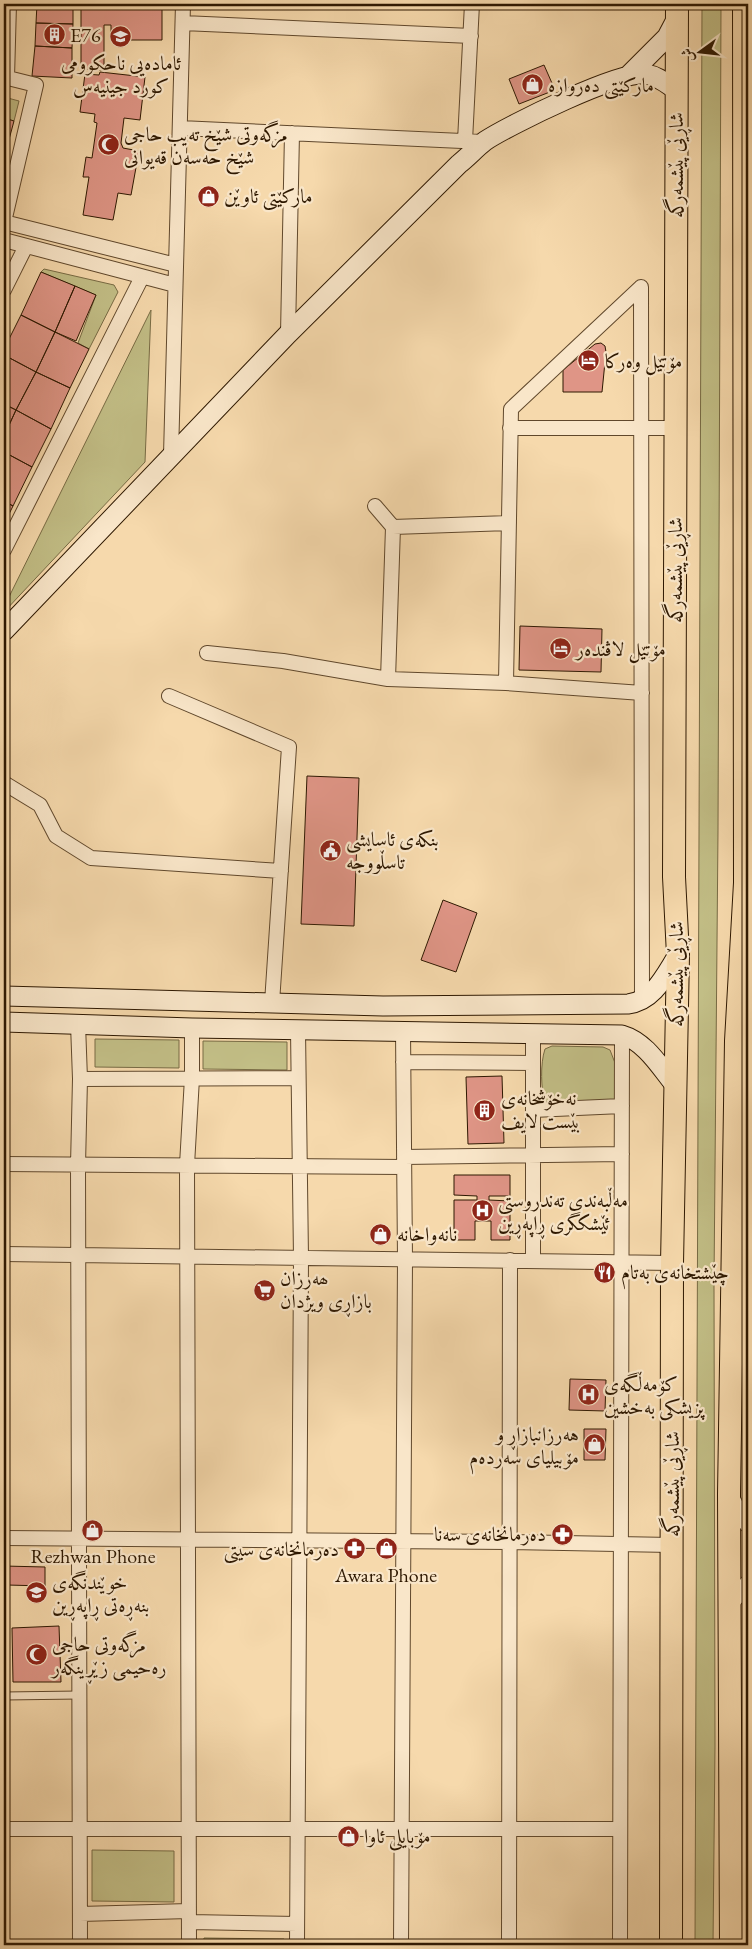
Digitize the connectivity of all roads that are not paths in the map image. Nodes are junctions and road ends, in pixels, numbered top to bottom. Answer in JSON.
{"nodes":[{"id":1,"x":9,"y":4,"type":"edge"},
{"id":2,"x":183,"y":4,"type":"edge"},
{"id":3,"x":472,"y":4,"type":"edge"},
{"id":4,"x":744,"y":4,"type":"edge"},
{"id":5,"x":677,"y":11,"type":"edge"},
{"id":6,"x":183,"y":23,"type":"junction"},
{"id":7,"x":471,"y":36,"type":"junction"},
{"id":8,"x":629,"y":75,"type":"junction"},
{"id":9,"x":5,"y":78,"type":"edge"},
{"id":10,"x":676,"y":90,"type":"junction"},
{"id":11,"x":746,"y":111,"type":"edge"},
{"id":12,"x":180,"y":128,"type":"junction"},
{"id":13,"x":292,"y":133,"type":"junction"},
{"id":14,"x":465,"y":141,"type":"junction"},
{"id":15,"x":484,"y":142,"type":"junction"},
{"id":16,"x":4,"y":222,"type":"edge"},
{"id":17,"x":4,"y":240,"type":"edge"},
{"id":18,"x":26,"y":246,"type":"junction"},
{"id":19,"x":176,"y":266,"type":"junction"},
{"id":20,"x":142,"y":277,"type":"junction"},
{"id":21,"x":175,"y":285,"type":"junction"},
{"id":22,"x":4,"y":290,"type":"edge"},
{"id":23,"x":746,"y":299,"type":"edge"},
{"id":24,"x":288,"y":334,"type":"junction"},
{"id":25,"x":510,"y":428,"type":"junction"},
{"id":26,"x":675,"y":428,"type":"junction"},
{"id":27,"x":642,"y":429,"type":"junction"},
{"id":28,"x":171,"y":455,"type":"junction"},
{"id":29,"x":746,"y":473,"type":"edge"},
{"id":30,"x":375,"y":506,"type":"dead end"},
{"id":31,"x":509,"y":523,"type":"junction"},
{"id":32,"x":392,"y":527,"type":"junction"},
{"id":33,"x":4,"y":550,"type":"edge"},
{"id":34,"x":4,"y":631,"type":"edge"},
{"id":35,"x":207,"y":653,"type":"dead end"},
{"id":36,"x":388,"y":679,"type":"junction"},
{"id":37,"x":506,"y":683,"type":"junction"},
{"id":38,"x":642,"y":693,"type":"junction"},
{"id":39,"x":169,"y":696,"type":"dead end"},
{"id":40,"x":4,"y":783,"type":"edge"},
{"id":41,"x":281,"y":871,"type":"junction"},
{"id":42,"x":746,"y":892,"type":"edge"},
{"id":43,"x":678,"y":955,"type":"junction"},
{"id":44,"x":4,"y":996,"type":"edge"},
{"id":45,"x":642,"y":1001,"type":"junction"},
{"id":46,"x":272,"y":1003,"type":"junction"},
{"id":47,"x":4,"y":1022,"type":"edge"},
{"id":48,"x":78,"y":1024,"type":"junction"},
{"id":49,"x":192,"y":1028,"type":"junction"},
{"id":50,"x":298,"y":1030,"type":"junction"},
{"id":51,"x":402,"y":1031,"type":"junction"},
{"id":52,"x":533,"y":1033,"type":"junction"},
{"id":53,"x":622,"y":1035,"type":"junction"},
{"id":54,"x":742,"y":1037,"type":"edge"},
{"id":55,"x":403,"y":1062,"type":"junction"},
{"id":56,"x":533,"y":1063,"type":"junction"},
{"id":57,"x":192,"y":1078,"type":"junction"},
{"id":58,"x":298,"y":1078,"type":"junction"},
{"id":59,"x":80,"y":1079,"type":"junction"},
{"id":60,"x":675,"y":1085,"type":"junction"},
{"id":61,"x":742,"y":1088,"type":"edge"},
{"id":62,"x":622,"y":1106,"type":"junction"},
{"id":63,"x":533,"y":1110,"type":"junction"},
{"id":64,"x":622,"y":1154,"type":"junction"},
{"id":65,"x":534,"y":1155,"type":"junction"},
{"id":66,"x":404,"y":1162,"type":"junction"},
{"id":67,"x":4,"y":1164,"type":"edge"},
{"id":68,"x":78,"y":1164,"type":"junction"},
{"id":69,"x":187,"y":1165,"type":"junction"},
{"id":70,"x":299,"y":1166,"type":"junction"},
{"id":71,"x":4,"y":1254,"type":"edge"},
{"id":72,"x":78,"y":1255,"type":"junction"},
{"id":73,"x":187,"y":1256,"type":"junction"},
{"id":74,"x":300,"y":1258,"type":"junction"},
{"id":75,"x":405,"y":1259,"type":"junction"},
{"id":76,"x":510,"y":1260,"type":"junction"},
{"id":77,"x":533,"y":1261,"type":"junction"},
{"id":78,"x":622,"y":1263,"type":"junction"},
{"id":79,"x":672,"y":1263,"type":"junction"},
{"id":80,"x":730,"y":1494,"type":"junction"},
{"id":81,"x":748,"y":1525,"type":"edge"},
{"id":82,"x":4,"y":1538,"type":"edge"},
{"id":83,"x":79,"y":1538,"type":"junction"},
{"id":84,"x":188,"y":1539,"type":"junction"},
{"id":85,"x":299,"y":1540,"type":"junction"},
{"id":86,"x":403,"y":1541,"type":"junction"},
{"id":87,"x":510,"y":1542,"type":"junction"},
{"id":88,"x":622,"y":1544,"type":"junction"},
{"id":89,"x":672,"y":1545,"type":"junction"},
{"id":90,"x":748,"y":1583,"type":"edge"},
{"id":91,"x":730,"y":1604,"type":"junction"},
{"id":92,"x":80,"y":1695,"type":"junction"},
{"id":93,"x":4,"y":1696,"type":"edge"},
{"id":94,"x":4,"y":1829,"type":"edge"},
{"id":95,"x":80,"y":1829,"type":"junction"},
{"id":96,"x":190,"y":1829,"type":"junction"},
{"id":97,"x":298,"y":1829,"type":"junction"},
{"id":98,"x":402,"y":1829,"type":"junction"},
{"id":99,"x":509,"y":1829,"type":"junction"},
{"id":100,"x":620,"y":1830,"type":"junction"},
{"id":101,"x":80,"y":1914,"type":"junction"},
{"id":102,"x":189,"y":1916,"type":"junction"},
{"id":103,"x":297,"y":1924,"type":"junction"},
{"id":104,"x":80,"y":1945,"type":"edge"},
{"id":105,"x":190,"y":1945,"type":"edge"},
{"id":106,"x":297,"y":1945,"type":"edge"},
{"id":107,"x":401,"y":1945,"type":"edge"},
{"id":108,"x":509,"y":1945,"type":"edge"},
{"id":109,"x":620,"y":1945,"type":"edge"},
{"id":110,"x":672,"y":1945,"type":"edge"},
{"id":111,"x":731,"y":1945,"type":"edge"}],
"edges":[{"from":1,"to":9,"type":"street"},
{"from":2,"to":6,"type":"street"},
{"from":3,"to":7,"type":"street"},
{"from":4,"to":11,"type":"highway"},
{"from":5,"to":8,"type":"main road"},
{"from":5,"to":10,"type":"highway","name":"شاڕێی پێشمەرگە"},
{"from":6,"to":7,"type":"street"},
{"from":6,"to":12,"type":"street"},
{"from":7,"to":14,"type":"street"},
{"from":8,"to":10,"type":"main road"},
{"from":8,"to":15,"type":"main road"},
{"from":9,"to":16,"type":"street"},
{"from":10,"to":26,"type":"highway","name":"شاڕێی پێشمەرگە"},
{"from":11,"to":23,"type":"highway"},
{"from":12,"to":13,"type":"street"},
{"from":12,"to":19,"type":"street"},
{"from":13,"to":14,"type":"street"},
{"from":13,"to":24,"type":"street"},
{"from":14,"to":15,"type":"street"},
{"from":15,"to":24,"type":"main road"},
{"from":16,"to":19,"type":"street"},
{"from":17,"to":18,"type":"street"},
{"from":18,"to":20,"type":"street"},
{"from":18,"to":22,"type":"street"},
{"from":19,"to":21,"type":"street"},
{"from":20,"to":21,"type":"street"},
{"from":20,"to":33,"type":"street"},
{"from":21,"to":28,"type":"street"},
{"from":23,"to":29,"type":"highway"},
{"from":24,"to":28,"type":"main road"},
{"from":25,"to":27,"type":"street"},
{"from":25,"to":27,"type":"street"},
{"from":25,"to":31,"type":"street"},
{"from":26,"to":27,"type":"street"},
{"from":26,"to":43,"type":"highway","name":"شاڕێی پێشمەرگە"},
{"from":27,"to":38,"type":"street"},
{"from":28,"to":34,"type":"main road"},
{"from":29,"to":42,"type":"highway"},
{"from":30,"to":32,"type":"street"},
{"from":31,"to":32,"type":"street"},
{"from":31,"to":37,"type":"street"},
{"from":32,"to":36,"type":"street"},
{"from":35,"to":36,"type":"street"},
{"from":36,"to":37,"type":"street"},
{"from":37,"to":38,"type":"street"},
{"from":38,"to":45,"type":"street"},
{"from":39,"to":41,"type":"street"},
{"from":40,"to":41,"type":"street"},
{"from":41,"to":46,"type":"street"},
{"from":42,"to":54,"type":"highway"},
{"from":43,"to":45,"type":"main road"},
{"from":43,"to":60,"type":"highway","name":"شاڕێی پێشمەرگە"},
{"from":44,"to":46,"type":"main road"},
{"from":45,"to":46,"type":"main road"},
{"from":47,"to":48,"type":"main road"},
{"from":48,"to":49,"type":"main road"},
{"from":48,"to":59,"type":"street"},
{"from":49,"to":50,"type":"main road"},
{"from":49,"to":57,"type":"street"},
{"from":50,"to":51,"type":"main road"},
{"from":50,"to":58,"type":"street"},
{"from":51,"to":52,"type":"main road"},
{"from":51,"to":55,"type":"street"},
{"from":52,"to":53,"type":"main road"},
{"from":52,"to":56,"type":"street"},
{"from":53,"to":60,"type":"main road"},
{"from":53,"to":62,"type":"street"},
{"from":54,"to":61,"type":"highway"},
{"from":55,"to":56,"type":"street"},
{"from":55,"to":66,"type":"street"},
{"from":56,"to":63,"type":"street"},
{"from":57,"to":58,"type":"street"},
{"from":57,"to":59,"type":"street"},
{"from":57,"to":69,"type":"street"},
{"from":58,"to":70,"type":"street"},
{"from":59,"to":68,"type":"street"},
{"from":60,"to":79,"type":"highway","name":"شاڕێی پێشمەرگە"},
{"from":61,"to":80,"type":"highway"},
{"from":62,"to":63,"type":"street"},
{"from":62,"to":64,"type":"street"},
{"from":63,"to":65,"type":"street"},
{"from":64,"to":65,"type":"street"},
{"from":64,"to":78,"type":"street"},
{"from":65,"to":66,"type":"street"},
{"from":65,"to":77,"type":"street"},
{"from":66,"to":70,"type":"street"},
{"from":66,"to":75,"type":"street"},
{"from":67,"to":68,"type":"street"},
{"from":68,"to":69,"type":"street"},
{"from":68,"to":72,"type":"street"},
{"from":69,"to":70,"type":"street"},
{"from":69,"to":73,"type":"street"},
{"from":70,"to":74,"type":"street"},
{"from":71,"to":72,"type":"street"},
{"from":72,"to":73,"type":"street"},
{"from":72,"to":83,"type":"street"},
{"from":73,"to":74,"type":"street"},
{"from":73,"to":84,"type":"street"},
{"from":74,"to":75,"type":"street"},
{"from":74,"to":85,"type":"street"},
{"from":75,"to":76,"type":"street"},
{"from":75,"to":86,"type":"street"},
{"from":76,"to":77,"type":"street"},
{"from":76,"to":87,"type":"street"},
{"from":77,"to":78,"type":"street"},
{"from":78,"to":79,"type":"street"},
{"from":78,"to":88,"type":"street"},
{"from":79,"to":89,"type":"highway","name":"شاڕێی پێشمەرگە"},
{"from":80,"to":81,"type":"street"},
{"from":80,"to":91,"type":"highway"},
{"from":82,"to":83,"type":"street"},
{"from":83,"to":84,"type":"street"},
{"from":83,"to":92,"type":"street"},
{"from":84,"to":85,"type":"street"},
{"from":84,"to":96,"type":"street"},
{"from":85,"to":86,"type":"street"},
{"from":85,"to":97,"type":"street"},
{"from":86,"to":87,"type":"street"},
{"from":86,"to":98,"type":"street"},
{"from":87,"to":88,"type":"street"},
{"from":87,"to":99,"type":"street"},
{"from":88,"to":89,"type":"street"},
{"from":88,"to":100,"type":"street"},
{"from":89,"to":110,"type":"highway","name":"شاڕێی پێشمەرگە"},
{"from":90,"to":91,"type":"street"},
{"from":91,"to":111,"type":"highway"},
{"from":92,"to":93,"type":"lane"},
{"from":92,"to":95,"type":"street"},
{"from":94,"to":95,"type":"street"},
{"from":95,"to":96,"type":"street"},
{"from":95,"to":101,"type":"street"},
{"from":96,"to":97,"type":"street"},
{"from":96,"to":102,"type":"street"},
{"from":97,"to":98,"type":"street"},
{"from":97,"to":103,"type":"street"},
{"from":98,"to":99,"type":"street"},
{"from":98,"to":107,"type":"street"},
{"from":99,"to":100,"type":"street"},
{"from":99,"to":108,"type":"street"},
{"from":100,"to":109,"type":"street"},
{"from":101,"to":102,"type":"street"},
{"from":101,"to":104,"type":"street"},
{"from":102,"to":103,"type":"street"},
{"from":102,"to":105,"type":"street"},
{"from":103,"to":106,"type":"street"}]}
